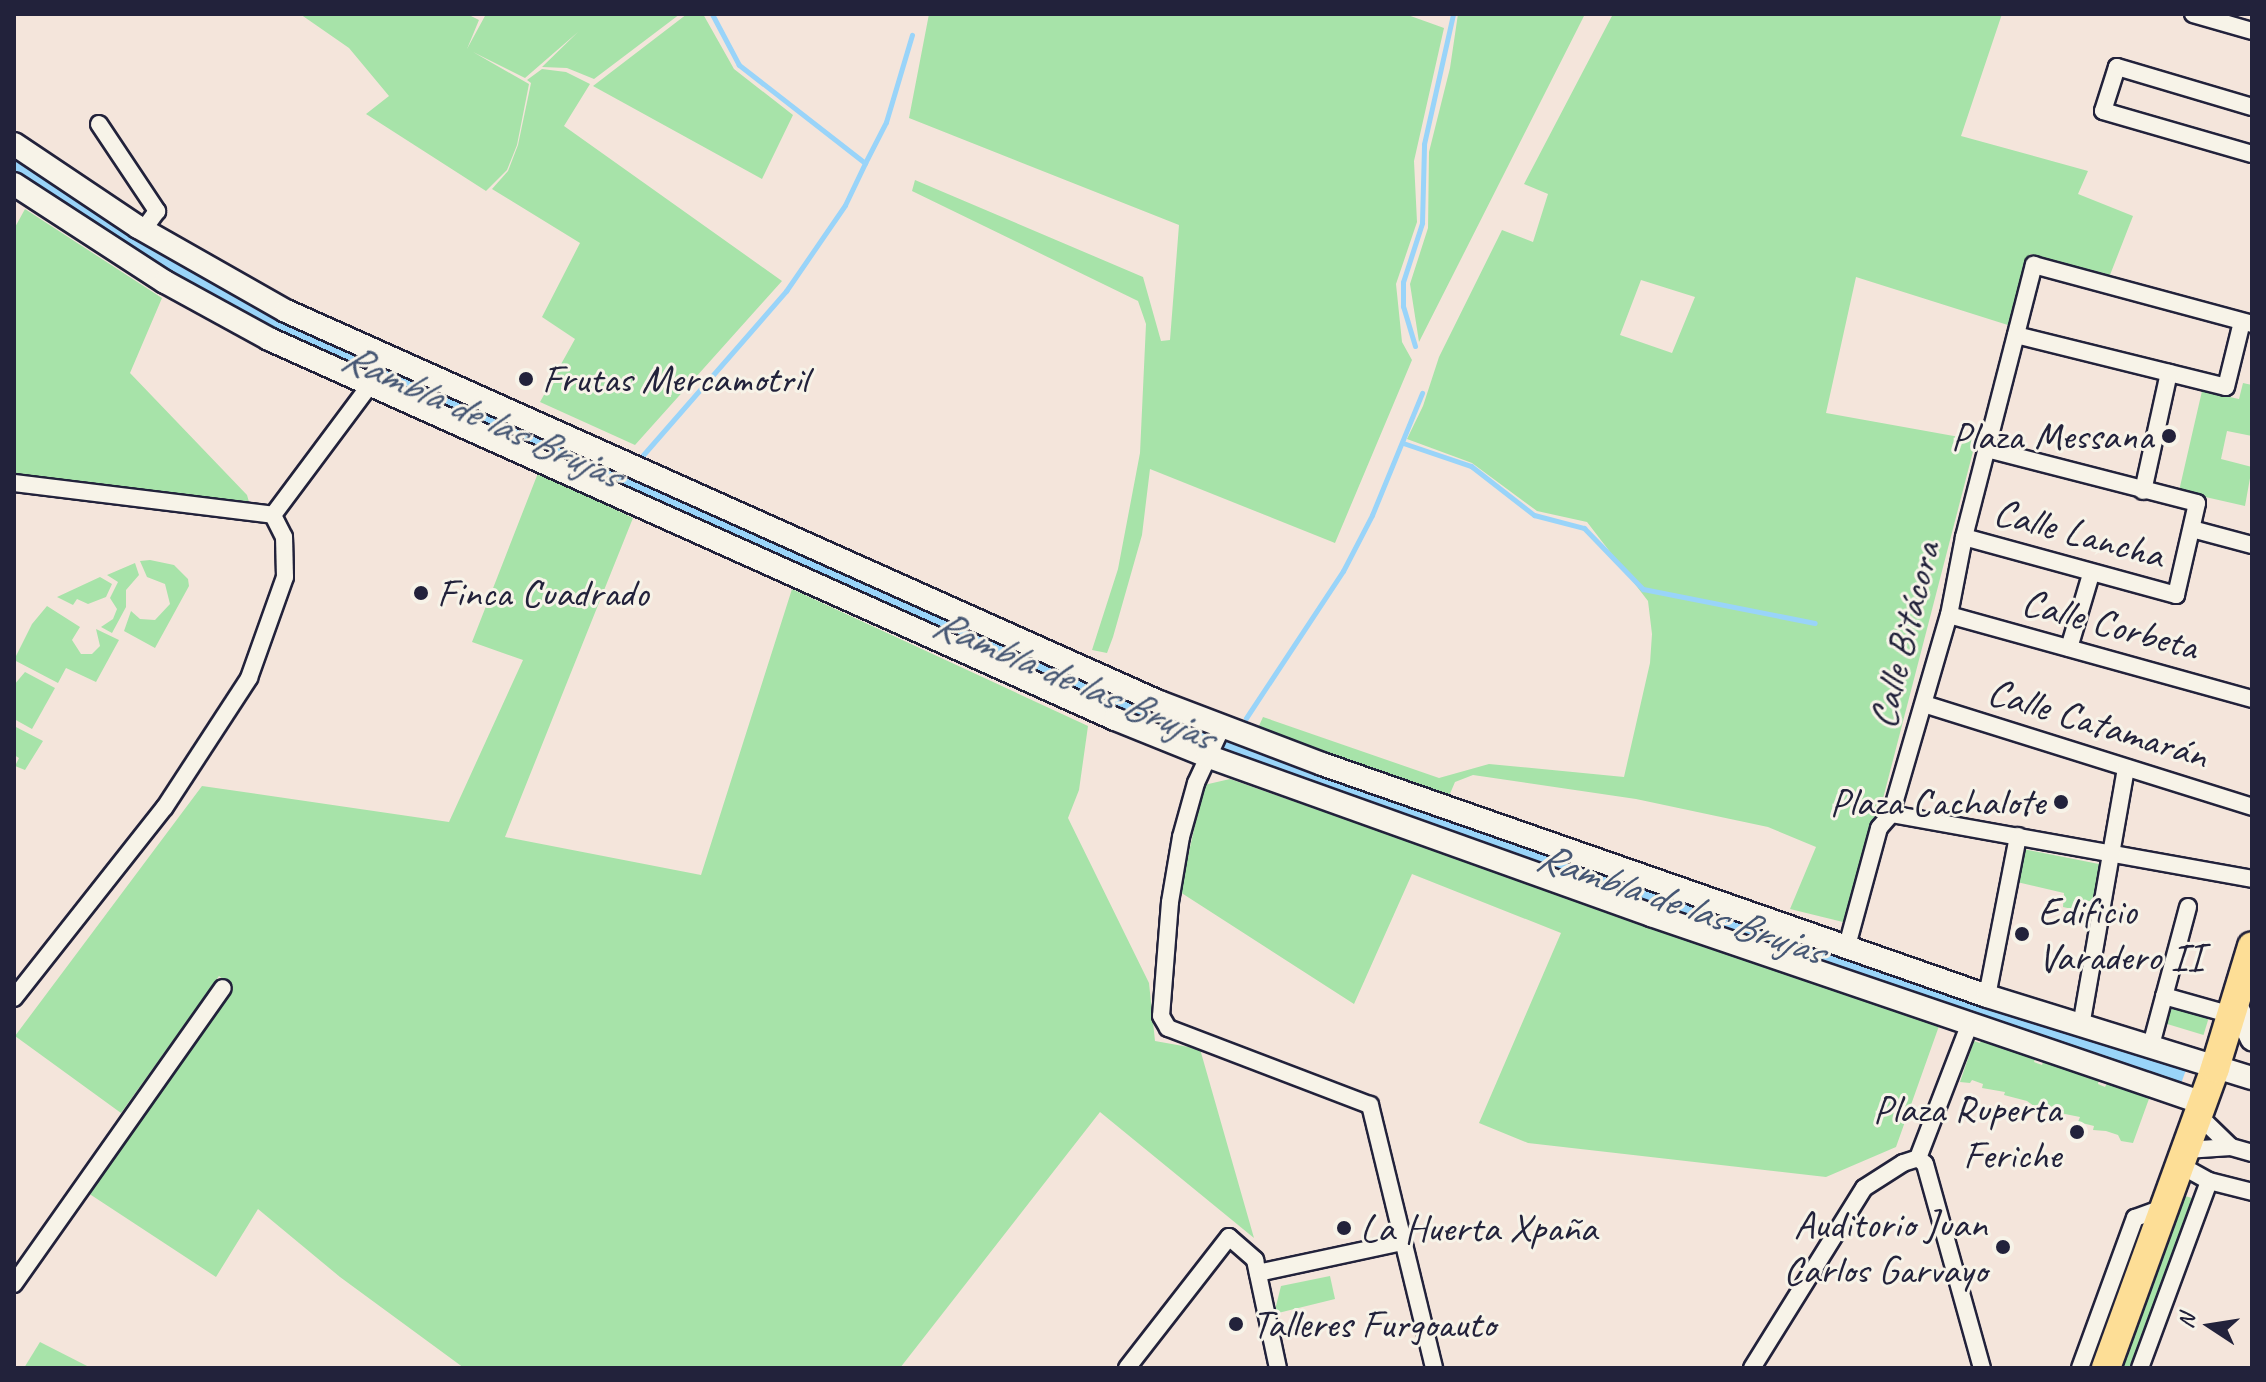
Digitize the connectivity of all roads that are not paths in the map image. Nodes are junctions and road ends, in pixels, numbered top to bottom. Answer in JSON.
{"nodes":[{"id":1,"x":2193,"y":14,"type":"edge"},
{"id":2,"x":2252,"y":31,"type":"edge"},
{"id":3,"x":2252,"y":107,"type":"edge"},
{"id":4,"x":99,"y":124,"type":"dead end"},
{"id":5,"x":14,"y":144,"type":"edge"},
{"id":6,"x":2252,"y":154,"type":"edge"},
{"id":7,"x":14,"y":184,"type":"edge"},
{"id":8,"x":143,"y":230,"type":"junction"},
{"id":9,"x":2247,"y":323,"type":"edge"},
{"id":10,"x":2016,"y":335,"type":"junction"},
{"id":11,"x":381,"y":357,"type":"junction"},
{"id":12,"x":2169,"y":373,"type":"junction"},
{"id":13,"x":370,"y":383,"type":"junction"},
{"id":14,"x":1986,"y":449,"type":"junction"},
{"id":15,"x":14,"y":483,"type":"edge"},
{"id":16,"x":2143,"y":491,"type":"junction"},
{"id":17,"x":273,"y":515,"type":"junction"},
{"id":18,"x":2192,"y":529,"type":"junction"},
{"id":19,"x":1964,"y":537,"type":"junction"},
{"id":20,"x":2252,"y":545,"type":"edge"},
{"id":21,"x":2091,"y":574,"type":"junction"},
{"id":22,"x":1949,"y":615,"type":"junction"},
{"id":23,"x":2069,"y":648,"type":"junction"},
{"id":24,"x":2252,"y":699,"type":"edge"},
{"id":25,"x":1924,"y":704,"type":"junction"},
{"id":26,"x":1221,"y":730,"type":"junction"},
{"id":27,"x":1209,"y":753,"type":"junction"},
{"id":28,"x":2126,"y":768,"type":"junction"},
{"id":29,"x":2252,"y":807,"type":"edge"},
{"id":30,"x":1891,"y":814,"type":"junction"},
{"id":31,"x":2018,"y":836,"type":"junction"},
{"id":32,"x":2111,"y":854,"type":"junction"},
{"id":33,"x":2252,"y":879,"type":"edge"},
{"id":34,"x":2188,"y":907,"type":"dead end"},
{"id":35,"x":1847,"y":946,"type":"junction"},
{"id":36,"x":2252,"y":946,"type":"edge"},
{"id":37,"x":223,"y":988,"type":"dead end"},
{"id":38,"x":1987,"y":996,"type":"junction"},
{"id":39,"x":2164,"y":996,"type":"junction"},
{"id":40,"x":14,"y":998,"type":"edge"},
{"id":41,"x":2234,"y":1010,"type":"junction"},
{"id":42,"x":1970,"y":1023,"type":"junction"},
{"id":43,"x":2081,"y":1026,"type":"junction"},
{"id":44,"x":2252,"y":1039,"type":"edge"},
{"id":45,"x":2150,"y":1049,"type":"junction"},
{"id":46,"x":2215,"y":1068,"type":"junction"},
{"id":47,"x":2252,"y":1078,"type":"edge"},
{"id":48,"x":2200,"y":1109,"type":"junction"},
{"id":49,"x":2231,"y":1147,"type":"junction"},
{"id":50,"x":2252,"y":1153,"type":"edge"},
{"id":51,"x":2183,"y":1157,"type":"junction"},
{"id":52,"x":1918,"y":1158,"type":"junction"},
{"id":53,"x":2209,"y":1181,"type":"junction"},
{"id":54,"x":2252,"y":1192,"type":"edge"},
{"id":55,"x":2165,"y":1207,"type":"junction"},
{"id":56,"x":1403,"y":1242,"type":"junction"},
{"id":57,"x":1258,"y":1273,"type":"junction"},
{"id":58,"x":14,"y":1284,"type":"edge"},
{"id":59,"x":1127,"y":1368,"type":"edge"},
{"id":60,"x":1278,"y":1368,"type":"edge"},
{"id":61,"x":1434,"y":1368,"type":"edge"},
{"id":62,"x":1752,"y":1368,"type":"edge"},
{"id":63,"x":1982,"y":1368,"type":"edge"},
{"id":64,"x":2080,"y":1368,"type":"edge"},
{"id":65,"x":2106,"y":1368,"type":"edge"},
{"id":66,"x":2140,"y":1368,"type":"edge"}],
"edges":[{"from":1,"to":2,"type":"street"},
{"from":3,"to":6,"type":"street"},
{"from":4,"to":8,"type":"street"},
{"from":5,"to":8,"type":"street"},
{"from":7,"to":13,"type":"street"},
{"from":8,"to":11,"type":"street"},
{"from":9,"to":10,"type":"street","name":"Calle Bitácora"},
{"from":9,"to":12,"type":"street"},
{"from":10,"to":12,"type":"street"},
{"from":10,"to":14,"type":"street","name":"Calle Bitácora"},
{"from":11,"to":13,"type":"street"},
{"from":11,"to":26,"type":"street"},
{"from":12,"to":16,"type":"street"},
{"from":13,"to":17,"type":"street"},
{"from":13,"to":27,"type":"street"},
{"from":14,"to":16,"type":"street"},
{"from":14,"to":19,"type":"street","name":"Calle Bitácora"},
{"from":15,"to":17,"type":"street"},
{"from":16,"to":18,"type":"street"},
{"from":17,"to":40,"type":"street"},
{"from":18,"to":20,"type":"street"},
{"from":18,"to":21,"type":"street","name":"Calle Lancha"},
{"from":19,"to":21,"type":"street","name":"Calle Lancha"},
{"from":19,"to":22,"type":"street","name":"Calle Bitácora"},
{"from":21,"to":23,"type":"street"},
{"from":22,"to":23,"type":"street","name":"Calle Corbeta"},
{"from":22,"to":25,"type":"street","name":"Calle Bitácora"},
{"from":23,"to":24,"type":"street","name":"Calle Corbeta"},
{"from":25,"to":28,"type":"street","name":"Calle Catamarán"},
{"from":25,"to":30,"type":"street","name":"Calle Bitácora"},
{"from":26,"to":27,"type":"street"},
{"from":26,"to":35,"type":"street"},
{"from":27,"to":42,"type":"street"},
{"from":27,"to":56,"type":"street"},
{"from":28,"to":29,"type":"street","name":"Calle Catamarán"},
{"from":28,"to":32,"type":"street"},
{"from":30,"to":31,"type":"street"},
{"from":30,"to":35,"type":"street","name":"Calle Bitácora"},
{"from":31,"to":32,"type":"street"},
{"from":31,"to":38,"type":"street"},
{"from":32,"to":33,"type":"street"},
{"from":32,"to":43,"type":"street"},
{"from":34,"to":39,"type":"street"},
{"from":35,"to":38,"type":"street"},
{"from":36,"to":41,"type":"highway"},
{"from":37,"to":58,"type":"street"},
{"from":38,"to":43,"type":"street"},
{"from":39,"to":41,"type":"street"},
{"from":39,"to":45,"type":"street"},
{"from":41,"to":44,"type":"street"},
{"from":41,"to":46,"type":"highway"},
{"from":42,"to":48,"type":"street"},
{"from":42,"to":52,"type":"street"},
{"from":43,"to":45,"type":"street"},
{"from":45,"to":46,"type":"street"},
{"from":46,"to":47,"type":"street"},
{"from":46,"to":48,"type":"highway"},
{"from":48,"to":49,"type":"street"},
{"from":48,"to":51,"type":"highway"},
{"from":49,"to":50,"type":"street"},
{"from":49,"to":51,"type":"street"},
{"from":51,"to":53,"type":"street"},
{"from":51,"to":55,"type":"highway"},
{"from":52,"to":62,"type":"street"},
{"from":52,"to":63,"type":"street"},
{"from":53,"to":54,"type":"street"},
{"from":53,"to":66,"type":"street"},
{"from":55,"to":64,"type":"street"},
{"from":55,"to":65,"type":"highway"},
{"from":56,"to":57,"type":"street"},
{"from":56,"to":61,"type":"street"},
{"from":57,"to":59,"type":"street"},
{"from":57,"to":60,"type":"street"}]}
